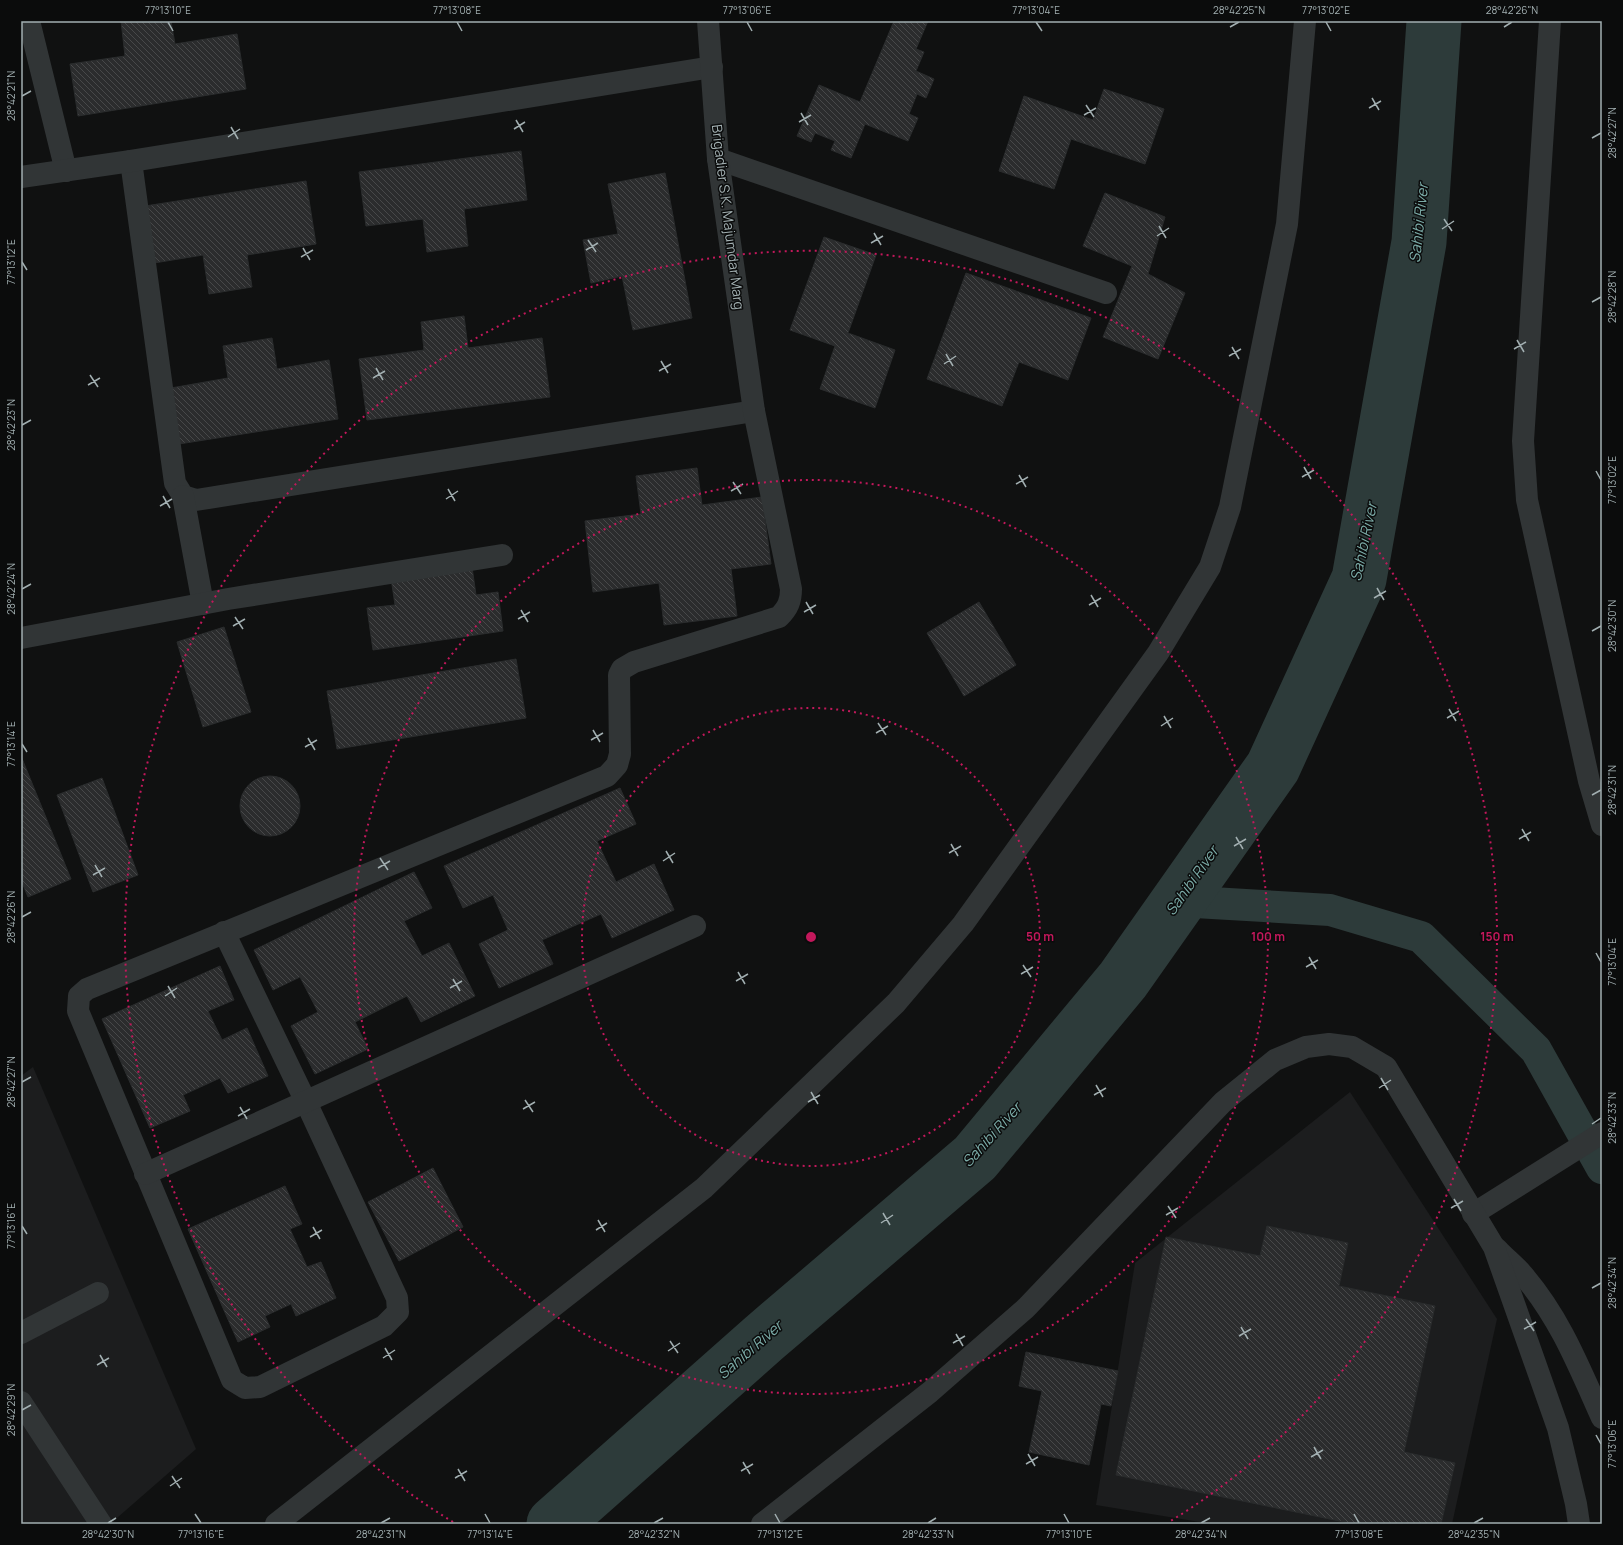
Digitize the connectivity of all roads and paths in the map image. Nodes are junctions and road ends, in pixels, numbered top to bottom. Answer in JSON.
{"nodes":[{"id":1,"x":29,"y":21,"type":"edge"},
{"id":2,"x":708,"y":21,"type":"edge"},
{"id":3,"x":1305,"y":21,"type":"edge"},
{"id":4,"x":1550,"y":21,"type":"edge"},
{"id":5,"x":712,"y":67,"type":"junction"},
{"id":6,"x":718,"y":159,"type":"junction"},
{"id":7,"x":131,"y":161,"type":"junction"},
{"id":8,"x":66,"y":171,"type":"junction"},
{"id":9,"x":21,"y":177,"type":"edge"},
{"id":10,"x":1106,"y":294,"type":"dead end"},
{"id":11,"x":754,"y":412,"type":"junction"},
{"id":12,"x":183,"y":496,"type":"junction"},
{"id":13,"x":502,"y":555,"type":"dead end"},
{"id":14,"x":203,"y":604,"type":"junction"},
{"id":15,"x":21,"y":638,"type":"edge"},
{"id":16,"x":1602,"y":825,"type":"edge"},
{"id":17,"x":695,"y":926,"type":"dead end"},
{"id":18,"x":224,"y":932,"type":"junction"},
{"id":19,"x":306,"y":1102,"type":"junction"},
{"id":20,"x":1602,"y":1133,"type":"edge"},
{"id":21,"x":145,"y":1174,"type":"junction"},
{"id":22,"x":1473,"y":1214,"type":"junction"},
{"id":23,"x":1494,"y":1247,"type":"junction"},
{"id":24,"x":98,"y":1293,"type":"dead end"},
{"id":25,"x":21,"y":1333,"type":"edge"},
{"id":26,"x":21,"y":1402,"type":"edge"},
{"id":27,"x":1602,"y":1418,"type":"edge"},
{"id":28,"x":27,"y":1424,"type":"edge"},
{"id":29,"x":101,"y":1524,"type":"edge"},
{"id":30,"x":276,"y":1524,"type":"edge"},
{"id":31,"x":762,"y":1524,"type":"edge"},
{"id":32,"x":1578,"y":1524,"type":"edge"}],
"edges":[{"from":1,"to":8,"type":"street"},
{"from":2,"to":5,"type":"street","name":"Brigadier S.K. Majumdar Marg"},
{"from":3,"to":30,"type":"street"},
{"from":4,"to":16,"type":"street"},
{"from":5,"to":6,"type":"street","name":"Brigadier S.K. Majumdar Marg"},
{"from":5,"to":7,"type":"street"},
{"from":6,"to":10,"type":"street"},
{"from":6,"to":11,"type":"street","name":"Brigadier S.K. Majumdar Marg"},
{"from":7,"to":8,"type":"street"},
{"from":7,"to":12,"type":"street"},
{"from":8,"to":9,"type":"street"},
{"from":11,"to":12,"type":"street"},
{"from":11,"to":18,"type":"street","name":"Brigadier S.K. Majumdar Marg"},
{"from":12,"to":14,"type":"street"},
{"from":13,"to":14,"type":"street"},
{"from":14,"to":15,"type":"street"},
{"from":17,"to":19,"type":"street"},
{"from":18,"to":19,"type":"street"},
{"from":18,"to":21,"type":"street"},
{"from":19,"to":21,"type":"street"},
{"from":19,"to":21,"type":"street"},
{"from":20,"to":22,"type":"street"},
{"from":22,"to":23,"type":"street"},
{"from":22,"to":31,"type":"street"},
{"from":23,"to":27,"type":"street"},
{"from":23,"to":32,"type":"street"},
{"from":24,"to":25,"type":"street"},
{"from":26,"to":28,"type":"street"},
{"from":28,"to":29,"type":"street"}]}
